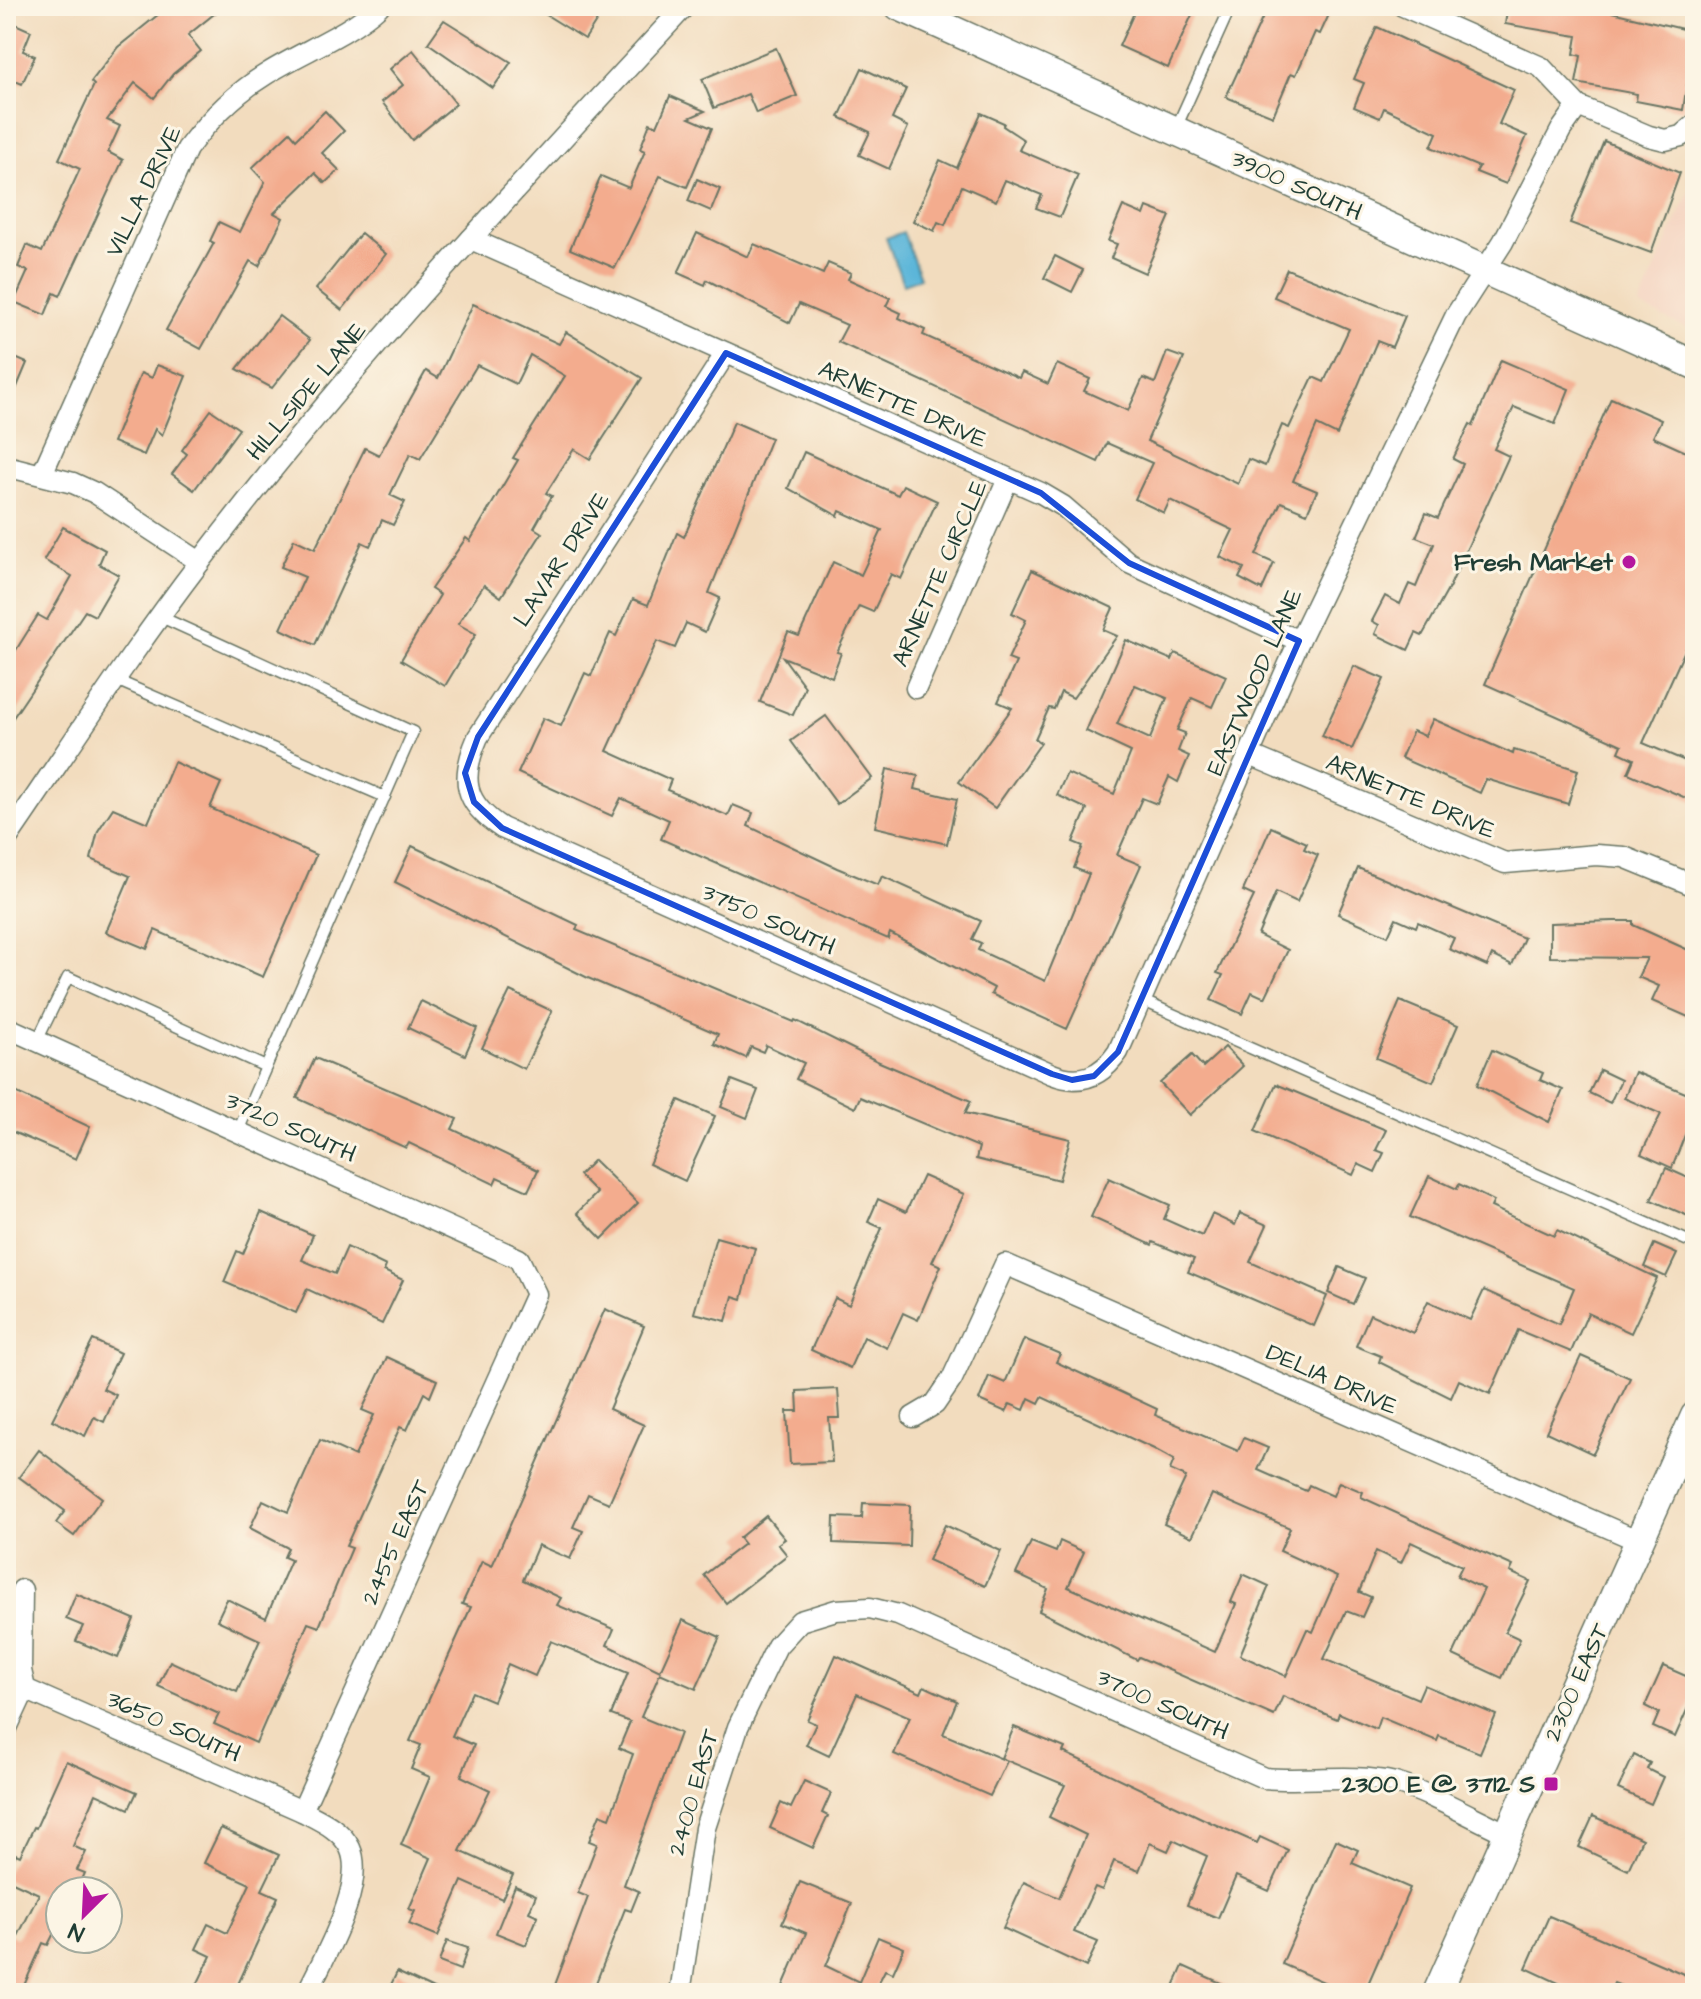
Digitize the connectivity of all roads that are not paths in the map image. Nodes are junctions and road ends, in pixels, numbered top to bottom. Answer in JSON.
{"nodes":[{"id":1,"x":379,"y":6,"type":"edge"},
{"id":2,"x":685,"y":6,"type":"edge"},
{"id":3,"x":899,"y":6,"type":"edge"},
{"id":4,"x":1231,"y":6,"type":"edge"},
{"id":5,"x":1403,"y":6,"type":"edge"},
{"id":6,"x":1578,"y":106,"type":"junction"},
{"id":7,"x":1695,"y":124,"type":"edge"},
{"id":8,"x":1176,"y":130,"type":"junction"},
{"id":9,"x":471,"y":239,"type":"junction"},
{"id":10,"x":1484,"y":270,"type":"junction"},
{"id":11,"x":726,"y":353,"type":"junction"},
{"id":12,"x":1695,"y":365,"type":"edge"},
{"id":13,"x":6,"y":466,"type":"edge"},
{"id":14,"x":42,"y":474,"type":"junction"},
{"id":15,"x":1008,"y":479,"type":"junction"},
{"id":16,"x":200,"y":562,"type":"junction"},
{"id":17,"x":161,"y":617,"type":"junction"},
{"id":18,"x":1299,"y":641,"type":"junction"},
{"id":19,"x":116,"y":680,"type":"junction"},
{"id":20,"x":916,"y":688,"type":"dead end"},
{"id":21,"x":1250,"y":755,"type":"junction"},
{"id":22,"x":385,"y":797,"type":"junction"},
{"id":23,"x":474,"y":802,"type":"joint"},
{"id":24,"x":6,"y":840,"type":"edge"},
{"id":25,"x":1695,"y":886,"type":"edge"},
{"id":26,"x":1141,"y":1000,"type":"junction"},
{"id":27,"x":6,"y":1027,"type":"edge"},
{"id":28,"x":37,"y":1041,"type":"junction"},
{"id":29,"x":266,"y":1067,"type":"junction"},
{"id":30,"x":1052,"y":1074,"type":"joint"},
{"id":31,"x":238,"y":1131,"type":"junction"},
{"id":32,"x":1695,"y":1244,"type":"edge"},
{"id":33,"x":536,"y":1294,"type":"joint"},
{"id":34,"x":1695,"y":1416,"type":"edge"},
{"id":35,"x":913,"y":1417,"type":"dead end"},
{"id":36,"x":1639,"y":1541,"type":"junction"},
{"id":37,"x":22,"y":1590,"type":"dead end"},
{"id":38,"x":800,"y":1621,"type":"joint"},
{"id":39,"x":25,"y":1689,"type":"junction"},
{"id":40,"x":6,"y":1730,"type":"edge"},
{"id":41,"x":302,"y":1811,"type":"junction"},
{"id":42,"x":1508,"y":1834,"type":"junction"},
{"id":43,"x":307,"y":1993,"type":"edge"},
{"id":44,"x":680,"y":1993,"type":"edge"},
{"id":45,"x":1437,"y":1993,"type":"edge"}],
"edges":[{"from":1,"to":14,"type":"street","name":"VILLA DRIVE"},
{"from":2,"to":9,"type":"street","name":"HILLSIDE LANE"},
{"from":3,"to":8,"type":"main road","name":"3900 SOUTH"},
{"from":4,"to":8,"type":"lane"},
{"from":5,"to":6,"type":"street"},
{"from":6,"to":7,"type":"street"},
{"from":6,"to":10,"type":"street","name":"EASTWOOD LANE"},
{"from":8,"to":10,"type":"main road","name":"3900 SOUTH"},
{"from":9,"to":11,"type":"street","name":"ARNETTE DRIVE"},
{"from":9,"to":16,"type":"street","name":"HILLSIDE LANE"},
{"from":10,"to":12,"type":"main road","name":"3900 SOUTH"},
{"from":10,"to":18,"type":"street","name":"EASTWOOD LANE"},
{"from":11,"to":15,"type":"street","name":"ARNETTE DRIVE"},
{"from":11,"to":23,"type":"street","name":"LAVAR DRIVE"},
{"from":13,"to":14,"type":"street"},
{"from":14,"to":16,"type":"street"},
{"from":15,"to":18,"type":"street","name":"ARNETTE DRIVE"},
{"from":15,"to":20,"type":"street","name":"ARNETTE CIRCLE"},
{"from":16,"to":17,"type":"street","name":"HILLSIDE LANE"},
{"from":17,"to":19,"type":"street","name":"HILLSIDE LANE"},
{"from":17,"to":22,"type":"lane"},
{"from":18,"to":21,"type":"street","name":"EASTWOOD LANE"},
{"from":19,"to":22,"type":"lane"},
{"from":19,"to":24,"type":"street","name":"HILLSIDE LANE"},
{"from":21,"to":25,"type":"street","name":"ARNETTE DRIVE"},
{"from":21,"to":26,"type":"street","name":"EASTWOOD LANE"},
{"from":22,"to":29,"type":"lane"},
{"from":23,"to":30,"type":"street","name":"3750 SOUTH"},
{"from":26,"to":30,"type":"street","name":"EASTWOOD LANE"},
{"from":26,"to":32,"type":"lane"},
{"from":27,"to":28,"type":"street","name":"3720 SOUTH"},
{"from":28,"to":29,"type":"lane"},
{"from":28,"to":31,"type":"street","name":"3720 SOUTH"},
{"from":29,"to":31,"type":"lane"},
{"from":31,"to":33,"type":"street","name":"3720 SOUTH"},
{"from":33,"to":41,"type":"street","name":"2455 EAST"},
{"from":34,"to":36,"type":"main road","name":"2300 EAST"},
{"from":35,"to":36,"type":"street","name":"DELIA DRIVE"},
{"from":36,"to":42,"type":"main road","name":"2300 EAST"},
{"from":37,"to":39,"type":"street"},
{"from":38,"to":42,"type":"street","name":"3700 SOUTH"},
{"from":38,"to":44,"type":"street","name":"2400 EAST"},
{"from":39,"to":40,"type":"street"},
{"from":39,"to":41,"type":"street","name":"3650 SOUTH"},
{"from":41,"to":43,"type":"street","name":"3650 SOUTH"},
{"from":42,"to":45,"type":"main road","name":"2300 EAST"}]}
